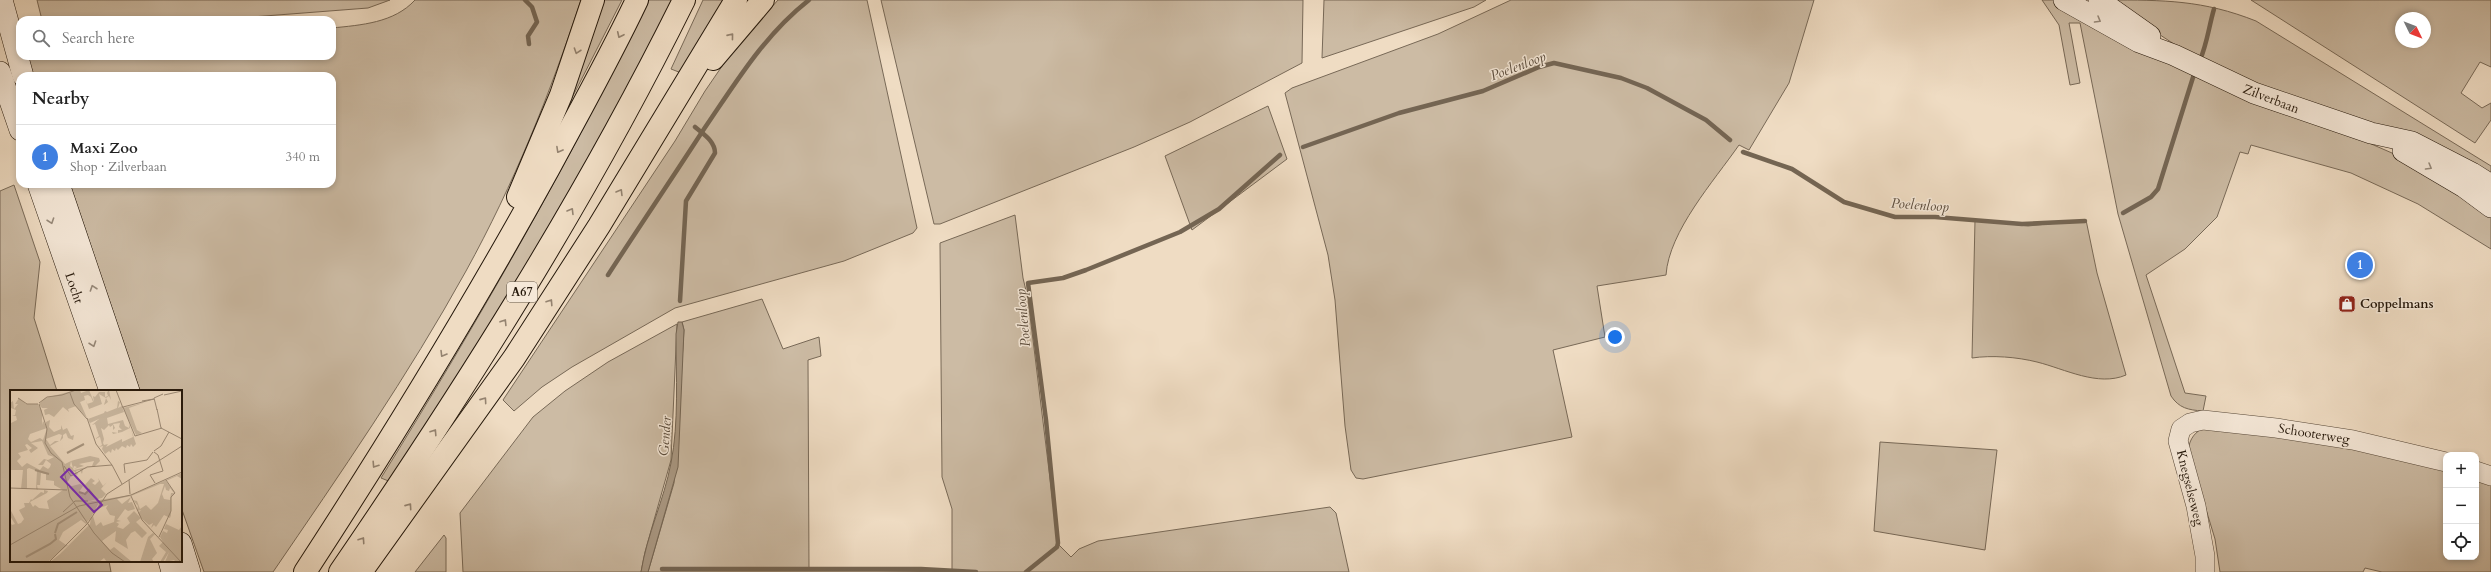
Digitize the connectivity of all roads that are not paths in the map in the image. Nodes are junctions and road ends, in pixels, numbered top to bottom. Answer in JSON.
{"nodes":[{"id":1,"x":2,"y":0,"type":"edge"},
{"id":2,"x":593,"y":0,"type":"edge"},
{"id":3,"x":637,"y":0,"type":"edge"},
{"id":4,"x":684,"y":0,"type":"edge"},
{"id":5,"x":736,"y":0,"type":"edge"},
{"id":6,"x":763,"y":0,"type":"edge"},
{"id":7,"x":2064,"y":0,"type":"edge"},
{"id":8,"x":2100,"y":0,"type":"edge"},
{"id":9,"x":16,"y":51,"type":"edge"},
{"id":10,"x":2179,"y":58,"type":"junction"},
{"id":11,"x":19,"y":60,"type":"edge"},
{"id":12,"x":0,"y":72,"type":"edge"},
{"id":13,"x":22,"y":72,"type":"edge"},
{"id":14,"x":16,"y":118,"type":"edge"},
{"id":15,"x":2371,"y":133,"type":"junction"},
{"id":16,"x":649,"y":145,"type":"junction"},
{"id":17,"x":2491,"y":185,"type":"edge"},
{"id":18,"x":39,"y":188,"type":"edge"},
{"id":19,"x":60,"y":188,"type":"edge"},
{"id":20,"x":2491,"y":206,"type":"edge"},
{"id":21,"x":463,"y":321,"type":"junction"},
{"id":22,"x":110,"y":390,"type":"edge"},
{"id":23,"x":129,"y":390,"type":"edge"},
{"id":24,"x":2181,"y":429,"type":"joint"},
{"id":25,"x":2443,"y":461,"type":"edge"},
{"id":26,"x":2479,"y":472,"type":"edge"},
{"id":27,"x":2491,"y":476,"type":"edge"},
{"id":28,"x":182,"y":546,"type":"edge"},
{"id":29,"x":169,"y":562,"type":"edge"},
{"id":30,"x":172,"y":572,"type":"edge"},
{"id":31,"x":190,"y":572,"type":"edge"},
{"id":32,"x":305,"y":572,"type":"edge"},
{"id":33,"x":340,"y":572,"type":"edge"},
{"id":34,"x":361,"y":572,"type":"edge"},
{"id":35,"x":2205,"y":572,"type":"edge"}],
"edges":[{"from":1,"to":9,"type":"main road"},
{"from":2,"to":21,"type":"highway","number":"A67","one_way":true},
{"from":3,"to":21,"type":"highway","number":"A67","one_way":true},
{"from":33,"to":4,"type":"highway","number":"A67","one_way":true},
{"from":5,"to":16,"type":"highway","number":"A67"},
{"from":16,"to":6,"type":"highway","number":"A67","one_way":true},
{"from":7,"to":10,"type":"main road","name":"Zilverbaan","one_way":true},
{"from":8,"to":10,"type":"main road","name":"Zilverbaan"},
{"from":10,"to":15,"type":"main road","name":"Zilverbaan"},
{"from":11,"to":13,"type":"main road"},
{"from":12,"to":14,"type":"main road"},
{"from":15,"to":17,"type":"main road","name":"Zilverbaan"},
{"from":15,"to":20,"type":"main road","name":"Zilverbaan","one_way":true},
{"from":34,"to":16,"type":"highway","number":"A67","one_way":true},
{"from":18,"to":22,"type":"main road","name":"Locht","one_way":true},
{"from":23,"to":19,"type":"main road","name":"Locht","one_way":true},
{"from":21,"to":32,"type":"highway","number":"A67","one_way":true},
{"from":24,"to":25,"type":"street","name":"Schooterweg"},
{"from":24,"to":35,"type":"street","name":"Knegselseweg"},
{"from":26,"to":27,"type":"street"},
{"from":28,"to":31,"type":"main road"},
{"from":29,"to":30,"type":"main road"}]}
